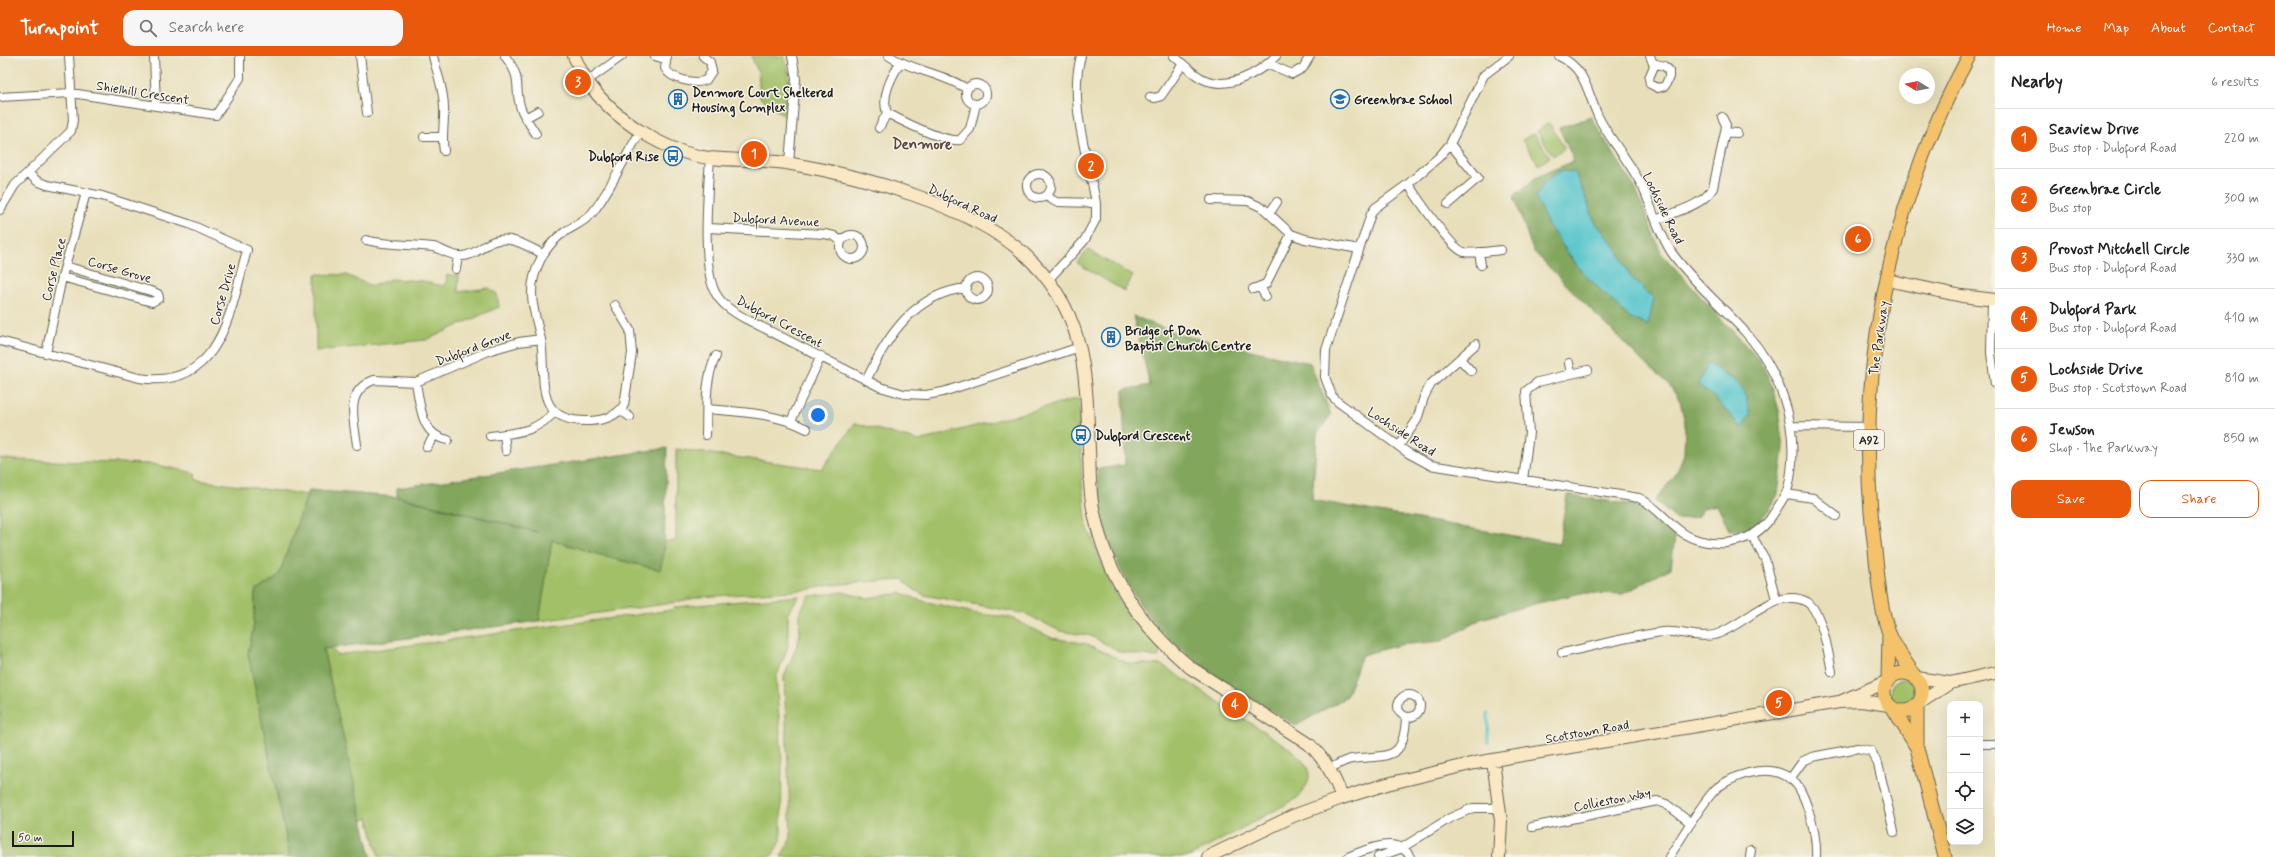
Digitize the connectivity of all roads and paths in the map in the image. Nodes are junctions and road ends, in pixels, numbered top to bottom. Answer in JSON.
{"nodes":[{"id":1,"x":69,"y":56,"type":"edge"},
{"id":2,"x":154,"y":56,"type":"edge"},
{"id":3,"x":240,"y":56,"type":"edge"},
{"id":4,"x":360,"y":56,"type":"edge"},
{"id":5,"x":433,"y":56,"type":"edge"},
{"id":6,"x":505,"y":56,"type":"edge"},
{"id":7,"x":574,"y":56,"type":"edge"},
{"id":8,"x":622,"y":56,"type":"edge"},
{"id":9,"x":655,"y":56,"type":"edge"},
{"id":10,"x":703,"y":56,"type":"edge"},
{"id":11,"x":792,"y":56,"type":"edge"},
{"id":12,"x":889,"y":56,"type":"edge"},
{"id":13,"x":1082,"y":56,"type":"edge"},
{"id":14,"x":1174,"y":56,"type":"edge"},
{"id":15,"x":1276,"y":56,"type":"edge"},
{"id":16,"x":1310,"y":56,"type":"edge"},
{"id":17,"x":1509,"y":56,"type":"edge"},
{"id":18,"x":1559,"y":56,"type":"edge"},
{"id":19,"x":1650,"y":56,"type":"edge"},
{"id":20,"x":1969,"y":56,"type":"edge"},
{"id":21,"x":666,"y":58,"type":"edge"},
{"id":22,"x":1574,"y":59,"type":"edge"},
{"id":23,"x":900,"y":63,"type":"junction"},
{"id":24,"x":1183,"y":64,"type":"junction"},
{"id":25,"x":1269,"y":64,"type":"junction"},
{"id":26,"x":1654,"y":66,"type":"dead end"},
{"id":27,"x":587,"y":81,"type":"junction"},
{"id":28,"x":967,"y":89,"type":"junction"},
{"id":29,"x":71,"y":93,"type":"junction"},
{"id":30,"x":0,"y":96,"type":"edge"},
{"id":31,"x":1150,"y":97,"type":"dead end"},
{"id":32,"x":976,"y":104,"type":"junction"},
{"id":33,"x":156,"y":106,"type":"junction"},
{"id":34,"x":538,"y":112,"type":"dead end"},
{"id":35,"x":367,"y":113,"type":"dead end"},
{"id":36,"x":887,"y":113,"type":"junction"},
{"id":37,"x":1722,"y":117,"type":"dead end"},
{"id":38,"x":525,"y":118,"type":"junction"},
{"id":39,"x":879,"y":128,"type":"dead end"},
{"id":40,"x":641,"y":131,"type":"junction"},
{"id":41,"x":1725,"y":132,"type":"junction"},
{"id":42,"x":1737,"y":133,"type":"dead end"},
{"id":43,"x":536,"y":134,"type":"dead end"},
{"id":44,"x":424,"y":136,"type":"dead end"},
{"id":45,"x":442,"y":137,"type":"junction"},
{"id":46,"x":1450,"y":144,"type":"junction"},
{"id":47,"x":444,"y":151,"type":"dead end"},
{"id":48,"x":710,"y":158,"type":"junction"},
{"id":49,"x":789,"y":163,"type":"junction"},
{"id":50,"x":28,"y":172,"type":"junction"},
{"id":51,"x":1408,"y":184,"type":"junction"},
{"id":52,"x":86,"y":193,"type":"junction"},
{"id":53,"x":1046,"y":196,"type":"dead end"},
{"id":54,"x":1211,"y":200,"type":"dead end"},
{"id":55,"x":1277,"y":202,"type":"dead end"},
{"id":56,"x":1096,"y":203,"type":"junction"},
{"id":57,"x":1448,"y":204,"type":"dead end"},
{"id":58,"x":0,"y":210,"type":"edge"},
{"id":59,"x":1269,"y":214,"type":"junction"},
{"id":60,"x":1656,"y":220,"type":"junction"},
{"id":61,"x":708,"y":228,"type":"junction"},
{"id":62,"x":1291,"y":234,"type":"junction"},
{"id":63,"x":366,"y":240,"type":"dead end"},
{"id":64,"x":842,"y":240,"type":"dead end"},
{"id":65,"x":1359,"y":249,"type":"junction"},
{"id":66,"x":1501,"y":250,"type":"dead end"},
{"id":67,"x":1479,"y":252,"type":"junction"},
{"id":68,"x":543,"y":254,"type":"junction"},
{"id":69,"x":458,"y":256,"type":"junction"},
{"id":70,"x":1481,"y":265,"type":"dead end"},
{"id":71,"x":65,"y":266,"type":"junction"},
{"id":72,"x":456,"y":269,"type":"dead end"},
{"id":73,"x":62,"y":277,"type":"junction"},
{"id":74,"x":1048,"y":280,"type":"junction"},
{"id":75,"x":1886,"y":280,"type":"junction"},
{"id":76,"x":967,"y":288,"type":"dead end"},
{"id":77,"x":1266,"y":297,"type":"dead end"},
{"id":78,"x":1994,"y":300,"type":"edge"},
{"id":79,"x":615,"y":305,"type":"dead end"},
{"id":80,"x":540,"y":339,"type":"junction"},
{"id":81,"x":0,"y":341,"type":"edge"},
{"id":82,"x":1476,"y":344,"type":"dead end"},
{"id":83,"x":1080,"y":347,"type":"junction"},
{"id":84,"x":46,"y":353,"type":"junction"},
{"id":85,"x":716,"y":356,"type":"dead end"},
{"id":86,"x":821,"y":356,"type":"junction"},
{"id":87,"x":1460,"y":359,"type":"junction"},
{"id":88,"x":1569,"y":363,"type":"dead end"},
{"id":89,"x":702,"y":364,"type":"dead end"},
{"id":90,"x":711,"y":367,"type":"junction"},
{"id":91,"x":1588,"y":370,"type":"dead end"},
{"id":92,"x":1471,"y":371,"type":"dead end"},
{"id":93,"x":1571,"y":374,"type":"junction"},
{"id":94,"x":867,"y":380,"type":"junction"},
{"id":95,"x":416,"y":382,"type":"junction"},
{"id":96,"x":1995,"y":384,"type":"edge"},
{"id":97,"x":706,"y":409,"type":"junction"},
{"id":98,"x":620,"y":410,"type":"junction"},
{"id":99,"x":555,"y":412,"type":"junction"},
{"id":100,"x":630,"y":417,"type":"dead end"},
{"id":101,"x":791,"y":421,"type":"junction"},
{"id":102,"x":1791,"y":426,"type":"junction"},
{"id":103,"x":1869,"y":427,"type":"junction"},
{"id":104,"x":807,"y":429,"type":"dead end"},
{"id":105,"x":504,"y":434,"type":"junction"},
{"id":106,"x":706,"y":435,"type":"dead end"},
{"id":107,"x":434,"y":436,"type":"junction"},
{"id":108,"x":490,"y":436,"type":"dead end"},
{"id":109,"x":448,"y":440,"type":"dead end"},
{"id":110,"x":358,"y":445,"type":"dead end"},
{"id":111,"x":1399,"y":446,"type":"junction"},
{"id":112,"x":427,"y":447,"type":"dead end"},
{"id":113,"x":506,"y":451,"type":"dead end"},
{"id":114,"x":1523,"y":480,"type":"junction"},
{"id":115,"x":1786,"y":494,"type":"junction"},
{"id":116,"x":1836,"y":516,"type":"dead end"},
{"id":117,"x":1752,"y":536,"type":"junction"},
{"id":118,"x":1776,"y":599,"type":"junction"},
{"id":119,"x":1889,"y":633,"type":"junction"},
{"id":120,"x":1562,"y":653,"type":"dead end"},
{"id":121,"x":1832,"y":672,"type":"dead end"},
{"id":122,"x":1995,"y":673,"type":"edge"},
{"id":123,"x":1915,"y":676,"type":"junction"},
{"id":124,"x":1887,"y":681,"type":"junction"},
{"id":125,"x":1950,"y":683,"type":"junction"},
{"id":126,"x":1839,"y":702,"type":"junction"},
{"id":127,"x":1917,"y":705,"type":"junction"},
{"id":128,"x":1891,"y":707,"type":"junction"},
{"id":129,"x":1406,"y":717,"type":"dead end"},
{"id":130,"x":1983,"y":744,"type":"edge"},
{"id":131,"x":1995,"y":744,"type":"edge"},
{"id":132,"x":1917,"y":748,"type":"junction"},
{"id":133,"x":1493,"y":761,"type":"junction"},
{"id":134,"x":1329,"y":769,"type":"junction"},
{"id":135,"x":1790,"y":778,"type":"junction"},
{"id":136,"x":1342,"y":798,"type":"junction"},
{"id":137,"x":1500,"y":808,"type":"junction"},
{"id":138,"x":1691,"y":823,"type":"junction"},
{"id":139,"x":1532,"y":827,"type":"dead end"},
{"id":140,"x":1894,"y":832,"type":"dead end"},
{"id":141,"x":1400,"y":849,"type":"junction"},
{"id":142,"x":1208,"y":857,"type":"edge"},
{"id":143,"x":1348,"y":857,"type":"edge"},
{"id":144,"x":1378,"y":857,"type":"edge"},
{"id":145,"x":1410,"y":857,"type":"edge"},
{"id":146,"x":1500,"y":857,"type":"edge"},
{"id":147,"x":1669,"y":857,"type":"edge"},
{"id":148,"x":1816,"y":857,"type":"edge"},
{"id":149,"x":1945,"y":857,"type":"edge"}],
"edges":[{"from":1,"to":29,"type":"street"},
{"from":2,"to":33,"type":"street"},
{"from":3,"to":33,"type":"street","name":"Shielhill Crescent"},
{"from":4,"to":35,"type":"street"},
{"from":5,"to":45,"type":"street"},
{"from":6,"to":38,"type":"street"},
{"from":7,"to":27,"type":"street","name":"Dubford Road"},
{"from":8,"to":27,"type":"street"},
{"from":9,"to":21,"type":"street"},
{"from":10,"to":21,"type":"street"},
{"from":11,"to":49,"type":"street"},
{"from":12,"to":23,"type":"street"},
{"from":13,"to":56,"type":"street"},
{"from":14,"to":24,"type":"street"},
{"from":15,"to":25,"type":"street"},
{"from":16,"to":25,"type":"street"},
{"from":17,"to":46,"type":"street","name":"Lochside Road"},
{"from":18,"to":22,"type":"street","name":"Lochside Road"},
{"from":19,"to":26,"type":"street"},
{"from":20,"to":75,"type":"main road","name":"The Parkway","number":"A92"},
{"from":22,"to":60,"type":"street","name":"Lochside Road"},
{"from":23,"to":28,"type":"street"},
{"from":23,"to":36,"type":"street"},
{"from":24,"to":25,"type":"street"},
{"from":24,"to":31,"type":"street"},
{"from":27,"to":40,"type":"street","name":"Dubford Road"},
{"from":28,"to":32,"type":"street"},
{"from":28,"to":32,"type":"street"},
{"from":29,"to":30,"type":"street","name":"Shielhill Crescent"},
{"from":29,"to":33,"type":"street","name":"Shielhill Crescent"},
{"from":29,"to":50,"type":"street"},
{"from":32,"to":36,"type":"street"},
{"from":34,"to":38,"type":"street"},
{"from":36,"to":39,"type":"street"},
{"from":37,"to":41,"type":"street"},
{"from":38,"to":43,"type":"street"},
{"from":40,"to":48,"type":"street","name":"Dubford Road"},
{"from":40,"to":68,"type":"street"},
{"from":41,"to":42,"type":"street"},
{"from":41,"to":60,"type":"street"},
{"from":44,"to":45,"type":"street"},
{"from":45,"to":47,"type":"street"},
{"from":46,"to":51,"type":"street","name":"Lochside Road"},
{"from":46,"to":57,"type":"street"},
{"from":48,"to":49,"type":"street","name":"Dubford Road"},
{"from":48,"to":61,"type":"street","name":"Dubford Crescent"},
{"from":49,"to":74,"type":"street","name":"Dubford Road"},
{"from":50,"to":52,"type":"street","name":"Corse Drive"},
{"from":50,"to":58,"type":"street"},
{"from":51,"to":65,"type":"street","name":"Lochside Road"},
{"from":51,"to":67,"type":"street"},
{"from":52,"to":71,"type":"street","name":"Corse Place"},
{"from":52,"to":84,"type":"street","name":"Corse Drive"},
{"from":53,"to":56,"type":"street"},
{"from":54,"to":59,"type":"street"},
{"from":55,"to":59,"type":"street"},
{"from":56,"to":74,"type":"street"},
{"from":59,"to":62,"type":"street"},
{"from":60,"to":102,"type":"street","name":"Lochside Road"},
{"from":61,"to":64,"type":"street","name":"Dubford Avenue"},
{"from":61,"to":86,"type":"street","name":"Dubford Crescent"},
{"from":62,"to":65,"type":"street"},
{"from":62,"to":77,"type":"street"},
{"from":63,"to":69,"type":"street"},
{"from":65,"to":111,"type":"street","name":"Lochside Road"},
{"from":66,"to":67,"type":"street"},
{"from":67,"to":70,"type":"street"},
{"from":68,"to":69,"type":"street"},
{"from":68,"to":80,"type":"street"},
{"from":69,"to":72,"type":"street"},
{"from":71,"to":73,"type":"street","name":"Corse Place"},
{"from":71,"to":73,"type":"street","name":"Corse Grove"},
{"from":73,"to":84,"type":"street","name":"Corse Place"},
{"from":74,"to":83,"type":"street","name":"Dubford Road"},
{"from":75,"to":78,"type":"street"},
{"from":75,"to":103,"type":"main road","name":"The Parkway","number":"A92"},
{"from":76,"to":94,"type":"street"},
{"from":78,"to":96,"type":"street"},
{"from":79,"to":98,"type":"street"},
{"from":80,"to":95,"type":"street","name":"Dubford Grove"},
{"from":80,"to":99,"type":"street"},
{"from":81,"to":84,"type":"street","name":"Corse Drive"},
{"from":82,"to":87,"type":"street"},
{"from":83,"to":94,"type":"street","name":"Dubford Crescent"},
{"from":83,"to":134,"type":"street","name":"Dubford Road"},
{"from":85,"to":90,"type":"street"},
{"from":86,"to":94,"type":"street","name":"Dubford Crescent"},
{"from":86,"to":101,"type":"street"},
{"from":87,"to":92,"type":"street"},
{"from":87,"to":111,"type":"street"},
{"from":88,"to":93,"type":"street"},
{"from":89,"to":90,"type":"street"},
{"from":90,"to":97,"type":"street"},
{"from":91,"to":93,"type":"street"},
{"from":93,"to":114,"type":"street"},
{"from":95,"to":107,"type":"street"},
{"from":95,"to":110,"type":"street","name":"Dubford Grove"},
{"from":97,"to":101,"type":"street"},
{"from":97,"to":106,"type":"street"},
{"from":98,"to":99,"type":"street"},
{"from":98,"to":100,"type":"street"},
{"from":99,"to":105,"type":"street"},
{"from":101,"to":104,"type":"street"},
{"from":102,"to":103,"type":"street"},
{"from":102,"to":115,"type":"street","name":"Lochside Road"},
{"from":103,"to":119,"type":"main road","name":"The Parkway","number":"A92"},
{"from":105,"to":108,"type":"street"},
{"from":105,"to":113,"type":"street"},
{"from":107,"to":109,"type":"street"},
{"from":107,"to":112,"type":"street"},
{"from":111,"to":114,"type":"street","name":"Lochside Road"},
{"from":114,"to":117,"type":"street","name":"Lochside Road"},
{"from":115,"to":116,"type":"street"},
{"from":115,"to":117,"type":"street","name":"Lochside Road"},
{"from":117,"to":118,"type":"street"},
{"from":118,"to":120,"type":"street"},
{"from":118,"to":121,"type":"street"},
{"from":119,"to":123,"type":"main road","name":"The Parkway","number":"A92"},
{"from":119,"to":124,"type":"main road","name":"The Parkway","number":"A92"},
{"from":122,"to":125,"type":"street"},
{"from":123,"to":124,"type":"main road"},
{"from":123,"to":125,"type":"street"},
{"from":123,"to":127,"type":"main road","number":"A92"},
{"from":124,"to":126,"type":"street"},
{"from":124,"to":128,"type":"main road","number":"A92"},
{"from":125,"to":127,"type":"street"},
{"from":126,"to":128,"type":"street"},
{"from":126,"to":133,"type":"street","name":"Scotstown Road"},
{"from":127,"to":128,"type":"main road"},
{"from":127,"to":132,"type":"main road","number":"A92"},
{"from":128,"to":132,"type":"main road","number":"A92"},
{"from":129,"to":134,"type":"street"},
{"from":130,"to":131,"type":"street"},
{"from":132,"to":149,"type":"main road","number":"A92"},
{"from":133,"to":136,"type":"street","name":"Scotstown Road"},
{"from":133,"to":137,"type":"street"},
{"from":134,"to":136,"type":"street","name":"Dubford Road"},
{"from":135,"to":138,"type":"street"},
{"from":135,"to":140,"type":"street"},
{"from":135,"to":148,"type":"street"},
{"from":136,"to":142,"type":"street","name":"Scotstown Road"},
{"from":137,"to":141,"type":"street"},
{"from":137,"to":146,"type":"street"},
{"from":138,"to":139,"type":"street","name":"Collieston Way"},
{"from":138,"to":147,"type":"street"},
{"from":141,"to":143,"type":"street"},
{"from":141,"to":144,"type":"street"},
{"from":141,"to":145,"type":"street"}]}
